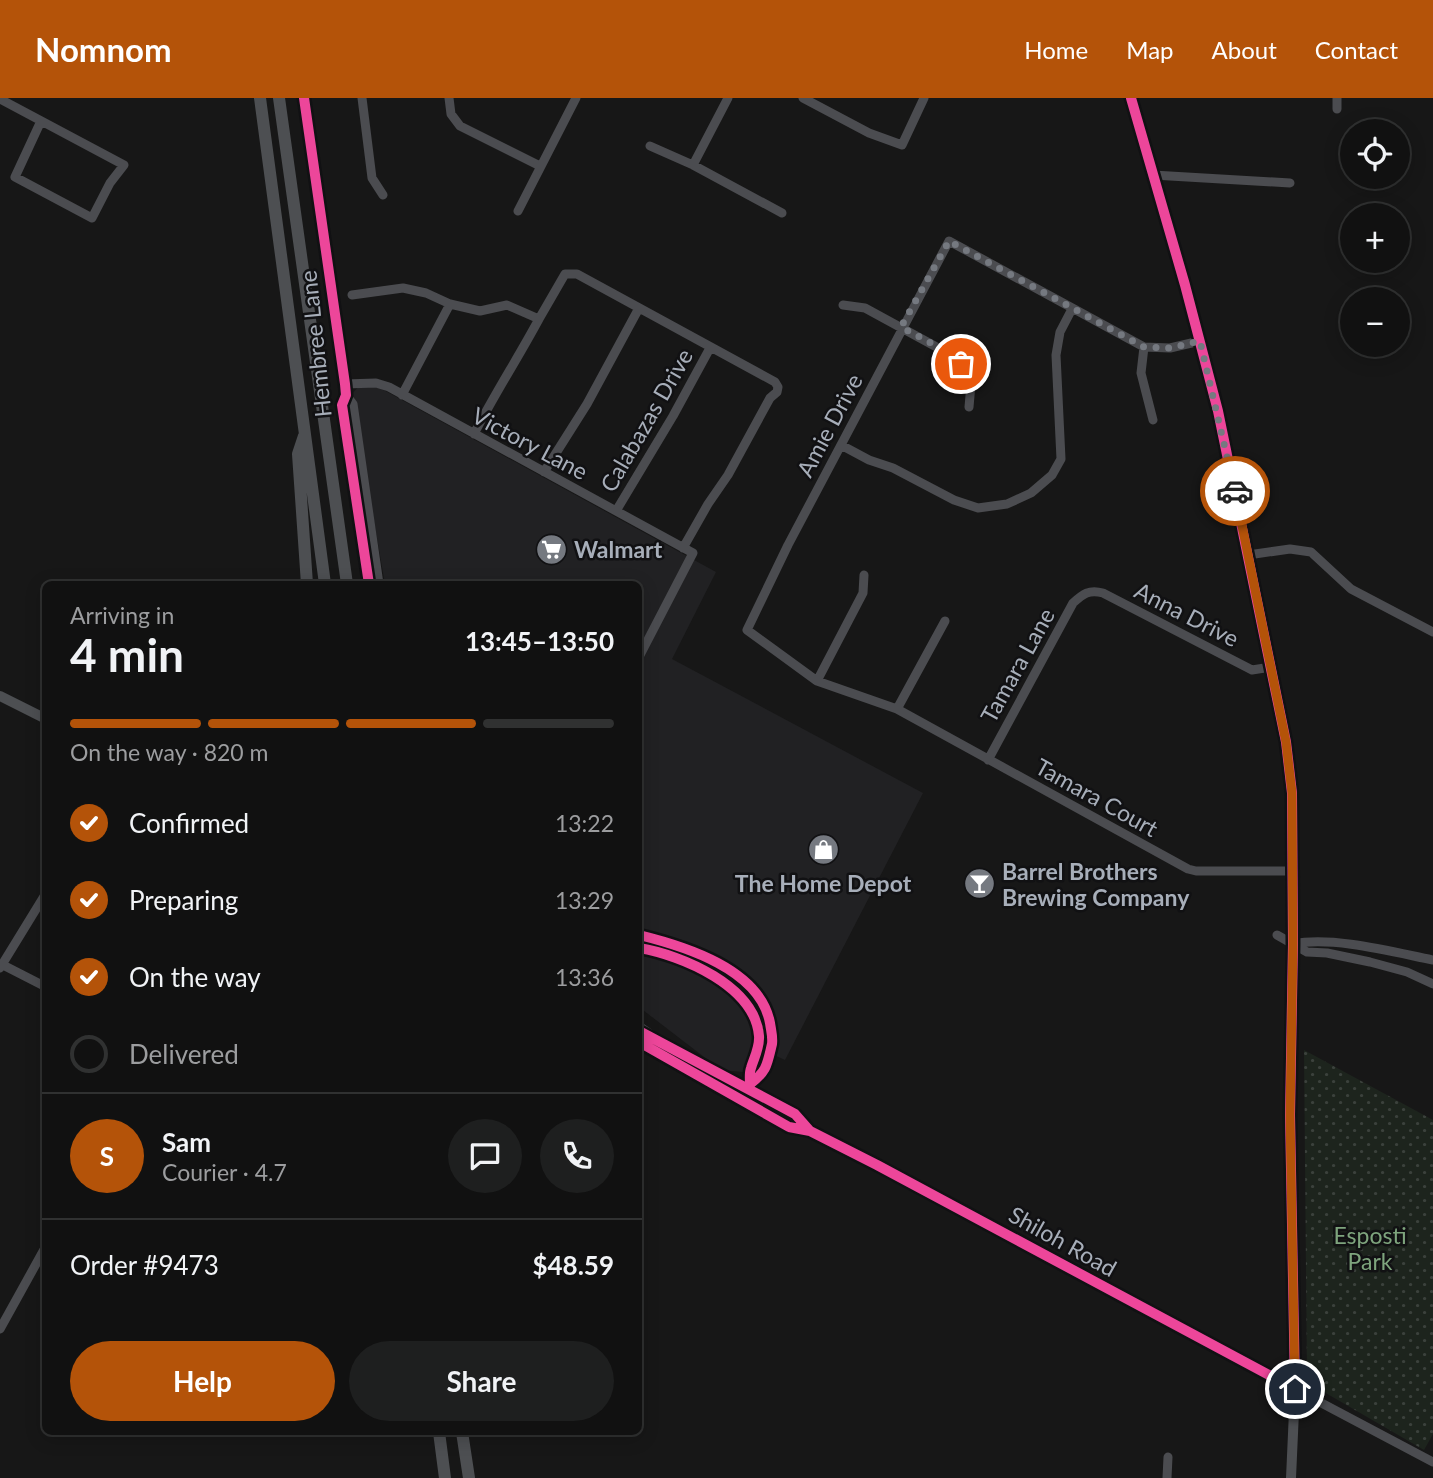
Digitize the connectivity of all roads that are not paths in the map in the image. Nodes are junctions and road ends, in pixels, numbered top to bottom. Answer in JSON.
{"nodes":[{"id":1,"x":260,"y":98,"type":"edge"},
{"id":2,"x":279,"y":98,"type":"edge"},
{"id":3,"x":304,"y":98,"type":"edge"},
{"id":4,"x":362,"y":98,"type":"edge"},
{"id":5,"x":449,"y":98,"type":"edge"},
{"id":6,"x":576,"y":98,"type":"edge"},
{"id":7,"x":728,"y":98,"type":"edge"},
{"id":8,"x":924,"y":98,"type":"edge"},
{"id":9,"x":1130,"y":98,"type":"edge"},
{"id":10,"x":1338,"y":98,"type":"edge"},
{"id":11,"x":0,"y":99,"type":"edge"},
{"id":12,"x":808,"y":99,"type":"edge"},
{"id":13,"x":1337,"y":109,"type":"dead end"},
{"id":14,"x":41,"y":121,"type":"junction"},
{"id":15,"x":650,"y":146,"type":"dead end"},
{"id":16,"x":693,"y":164,"type":"junction"},
{"id":17,"x":540,"y":166,"type":"junction"},
{"id":18,"x":1153,"y":175,"type":"junction"},
{"id":19,"x":1290,"y":183,"type":"dead end"},
{"id":20,"x":383,"y":195,"type":"dead end"},
{"id":21,"x":517,"y":211,"type":"dead end"},
{"id":22,"x":782,"y":213,"type":"dead end"},
{"id":23,"x":352,"y":295,"type":"dead end"},
{"id":24,"x":450,"y":304,"type":"junction"},
{"id":25,"x":843,"y":305,"type":"dead end"},
{"id":26,"x":639,"y":308,"type":"junction"},
{"id":27,"x":1072,"y":309,"type":"junction"},
{"id":28,"x":539,"y":319,"type":"junction"},
{"id":29,"x":901,"y":327,"type":"junction"},
{"id":30,"x":1200,"y":341,"type":"junction"},
{"id":31,"x":1144,"y":347,"type":"junction"},
{"id":32,"x":710,"y":348,"type":"junction"},
{"id":33,"x":345,"y":384,"type":"junction"},
{"id":34,"x":402,"y":395,"type":"junction"},
{"id":35,"x":346,"y":396,"type":"junction"},
{"id":36,"x":969,"y":407,"type":"dead end"},
{"id":37,"x":1153,"y":420,"type":"dead end"},
{"id":38,"x":305,"y":432,"type":"junction"},
{"id":39,"x":474,"y":434,"type":"junction"},
{"id":40,"x":841,"y":445,"type":"junction"},
{"id":41,"x":544,"y":472,"type":"junction"},
{"id":42,"x":616,"y":512,"type":"junction"},
{"id":43,"x":683,"y":548,"type":"junction"},
{"id":44,"x":1248,"y":555,"type":"junction"},
{"id":45,"x":864,"y":575,"type":"dead end"},
{"id":46,"x":307,"y":581,"type":"edge"},
{"id":47,"x":325,"y":581,"type":"edge"},
{"id":48,"x":346,"y":581,"type":"edge"},
{"id":49,"x":369,"y":581,"type":"edge"},
{"id":50,"x":379,"y":581,"type":"edge"},
{"id":51,"x":1085,"y":592,"type":"joint"},
{"id":52,"x":945,"y":621,"type":"dead end"},
{"id":53,"x":747,"y":630,"type":"joint"},
{"id":54,"x":1433,"y":632,"type":"edge"},
{"id":55,"x":642,"y":651,"type":"edge"},
{"id":56,"x":1271,"y":667,"type":"junction"},
{"id":57,"x":817,"y":681,"type":"junction"},
{"id":58,"x":0,"y":696,"type":"edge"},
{"id":59,"x":897,"y":709,"type":"junction"},
{"id":60,"x":42,"y":717,"type":"edge"},
{"id":61,"x":988,"y":760,"type":"junction"},
{"id":62,"x":1292,"y":871,"type":"junction"},
{"id":63,"x":42,"y":900,"type":"edge"},
{"id":64,"x":642,"y":936,"type":"edge"},
{"id":65,"x":1277,"y":936,"type":"dead end"},
{"id":66,"x":642,"y":942,"type":"edge"},
{"id":67,"x":673,"y":944,"type":"junction"},
{"id":68,"x":1293,"y":944,"type":"junction"},
{"id":69,"x":642,"y":949,"type":"edge"},
{"id":70,"x":1433,"y":960,"type":"edge"},
{"id":71,"x":1,"y":967,"type":"edge"},
{"id":72,"x":1433,"y":984,"type":"edge"},
{"id":73,"x":42,"y":985,"type":"edge"},
{"id":74,"x":642,"y":1034,"type":"edge"},
{"id":75,"x":642,"y":1035,"type":"edge"},
{"id":76,"x":749,"y":1087,"type":"junction"},
{"id":77,"x":741,"y":1100,"type":"junction"},
{"id":78,"x":810,"y":1131,"type":"junction"},
{"id":79,"x":42,"y":1253,"type":"edge"},
{"id":80,"x":0,"y":1329,"type":"edge"},
{"id":81,"x":1295,"y":1389,"type":"junction"},
{"id":82,"x":439,"y":1435,"type":"edge"},
{"id":83,"x":462,"y":1435,"type":"edge"},
{"id":84,"x":1168,"y":1457,"type":"dead end"},
{"id":85,"x":1433,"y":1462,"type":"edge"},
{"id":86,"x":445,"y":1478,"type":"edge"},
{"id":87,"x":469,"y":1478,"type":"edge"},
{"id":88,"x":1167,"y":1478,"type":"edge"},
{"id":89,"x":1291,"y":1478,"type":"edge"}],
"edges":[{"from":1,"to":38,"type":"highway"},
{"from":2,"to":48,"type":"highway"},
{"from":3,"to":33,"type":"street","name":"Hembree Lane"},
{"from":4,"to":20,"type":"street"},
{"from":5,"to":17,"type":"street"},
{"from":6,"to":17,"type":"street"},
{"from":7,"to":16,"type":"street"},
{"from":8,"to":12,"type":"street"},
{"from":9,"to":18,"type":"main road"},
{"from":10,"to":13,"type":"street"},
{"from":11,"to":14,"type":"street"},
{"from":14,"to":14,"type":"street"},
{"from":15,"to":16,"type":"street"},
{"from":16,"to":22,"type":"street"},
{"from":17,"to":21,"type":"street"},
{"from":18,"to":19,"type":"street"},
{"from":18,"to":30,"type":"main road"},
{"from":23,"to":24,"type":"street"},
{"from":24,"to":28,"type":"street"},
{"from":24,"to":34,"type":"street"},
{"from":25,"to":29,"type":"street"},
{"from":26,"to":28,"type":"street"},
{"from":26,"to":32,"type":"street"},
{"from":26,"to":41,"type":"street"},
{"from":27,"to":29,"type":"street","name":"Amie Drive"},
{"from":27,"to":31,"type":"street"},
{"from":27,"to":40,"type":"street"},
{"from":28,"to":39,"type":"street"},
{"from":29,"to":36,"type":"street"},
{"from":29,"to":40,"type":"street","name":"Amie Drive"},
{"from":30,"to":31,"type":"street"},
{"from":30,"to":44,"type":"main road"},
{"from":31,"to":37,"type":"street"},
{"from":32,"to":42,"type":"street","name":"Calabazas Drive"},
{"from":32,"to":43,"type":"street"},
{"from":33,"to":34,"type":"street","name":"Victory Lane"},
{"from":33,"to":35,"type":"street","name":"Hembree Lane"},
{"from":34,"to":39,"type":"street","name":"Victory Lane"},
{"from":35,"to":49,"type":"street","name":"Hembree Lane"},
{"from":35,"to":50,"type":"street","name":"Hembree Lane"},
{"from":38,"to":46,"type":"highway"},
{"from":38,"to":47,"type":"highway"},
{"from":39,"to":41,"type":"street","name":"Victory Lane"},
{"from":40,"to":53,"type":"street","name":"Amie Drive"},
{"from":41,"to":42,"type":"street","name":"Victory Lane"},
{"from":42,"to":43,"type":"street","name":"Victory Lane"},
{"from":43,"to":55,"type":"street","name":"Victory Lane"},
{"from":44,"to":54,"type":"street"},
{"from":44,"to":56,"type":"main road"},
{"from":45,"to":57,"type":"street"},
{"from":51,"to":56,"type":"street","name":"Anna Drive"},
{"from":51,"to":61,"type":"street","name":"Tamara Lane"},
{"from":52,"to":59,"type":"street"},
{"from":53,"to":57,"type":"street","name":"Tamara Court"},
{"from":56,"to":62,"type":"main road"},
{"from":57,"to":59,"type":"street","name":"Tamara Court"},
{"from":58,"to":60,"type":"main road"},
{"from":59,"to":61,"type":"street","name":"Tamara Court"},
{"from":61,"to":62,"type":"street","name":"Tamara Court"},
{"from":62,"to":68,"type":"main road"},
{"from":63,"to":71,"type":"street"},
{"from":64,"to":67,"type":"street"},
{"from":65,"to":68,"type":"street"},
{"from":66,"to":67,"type":"street"},
{"from":67,"to":76,"type":"street"},
{"from":68,"to":70,"type":"street"},
{"from":68,"to":72,"type":"street"},
{"from":68,"to":81,"type":"main road"},
{"from":69,"to":76,"type":"street"},
{"from":71,"to":73,"type":"street"},
{"from":74,"to":76,"type":"main road","name":"Shiloh Road"},
{"from":75,"to":77,"type":"main road","name":"Shiloh Road"},
{"from":76,"to":77,"type":"street"},
{"from":76,"to":78,"type":"main road","name":"Shiloh Road"},
{"from":77,"to":78,"type":"main road","name":"Shiloh Road"},
{"from":78,"to":81,"type":"main road","name":"Shiloh Road"},
{"from":79,"to":80,"type":"street"},
{"from":81,"to":85,"type":"street","name":"Shiloh Road"},
{"from":81,"to":89,"type":"main road"},
{"from":82,"to":86,"type":"highway"},
{"from":83,"to":87,"type":"highway"},
{"from":84,"to":88,"type":"street"}]}
